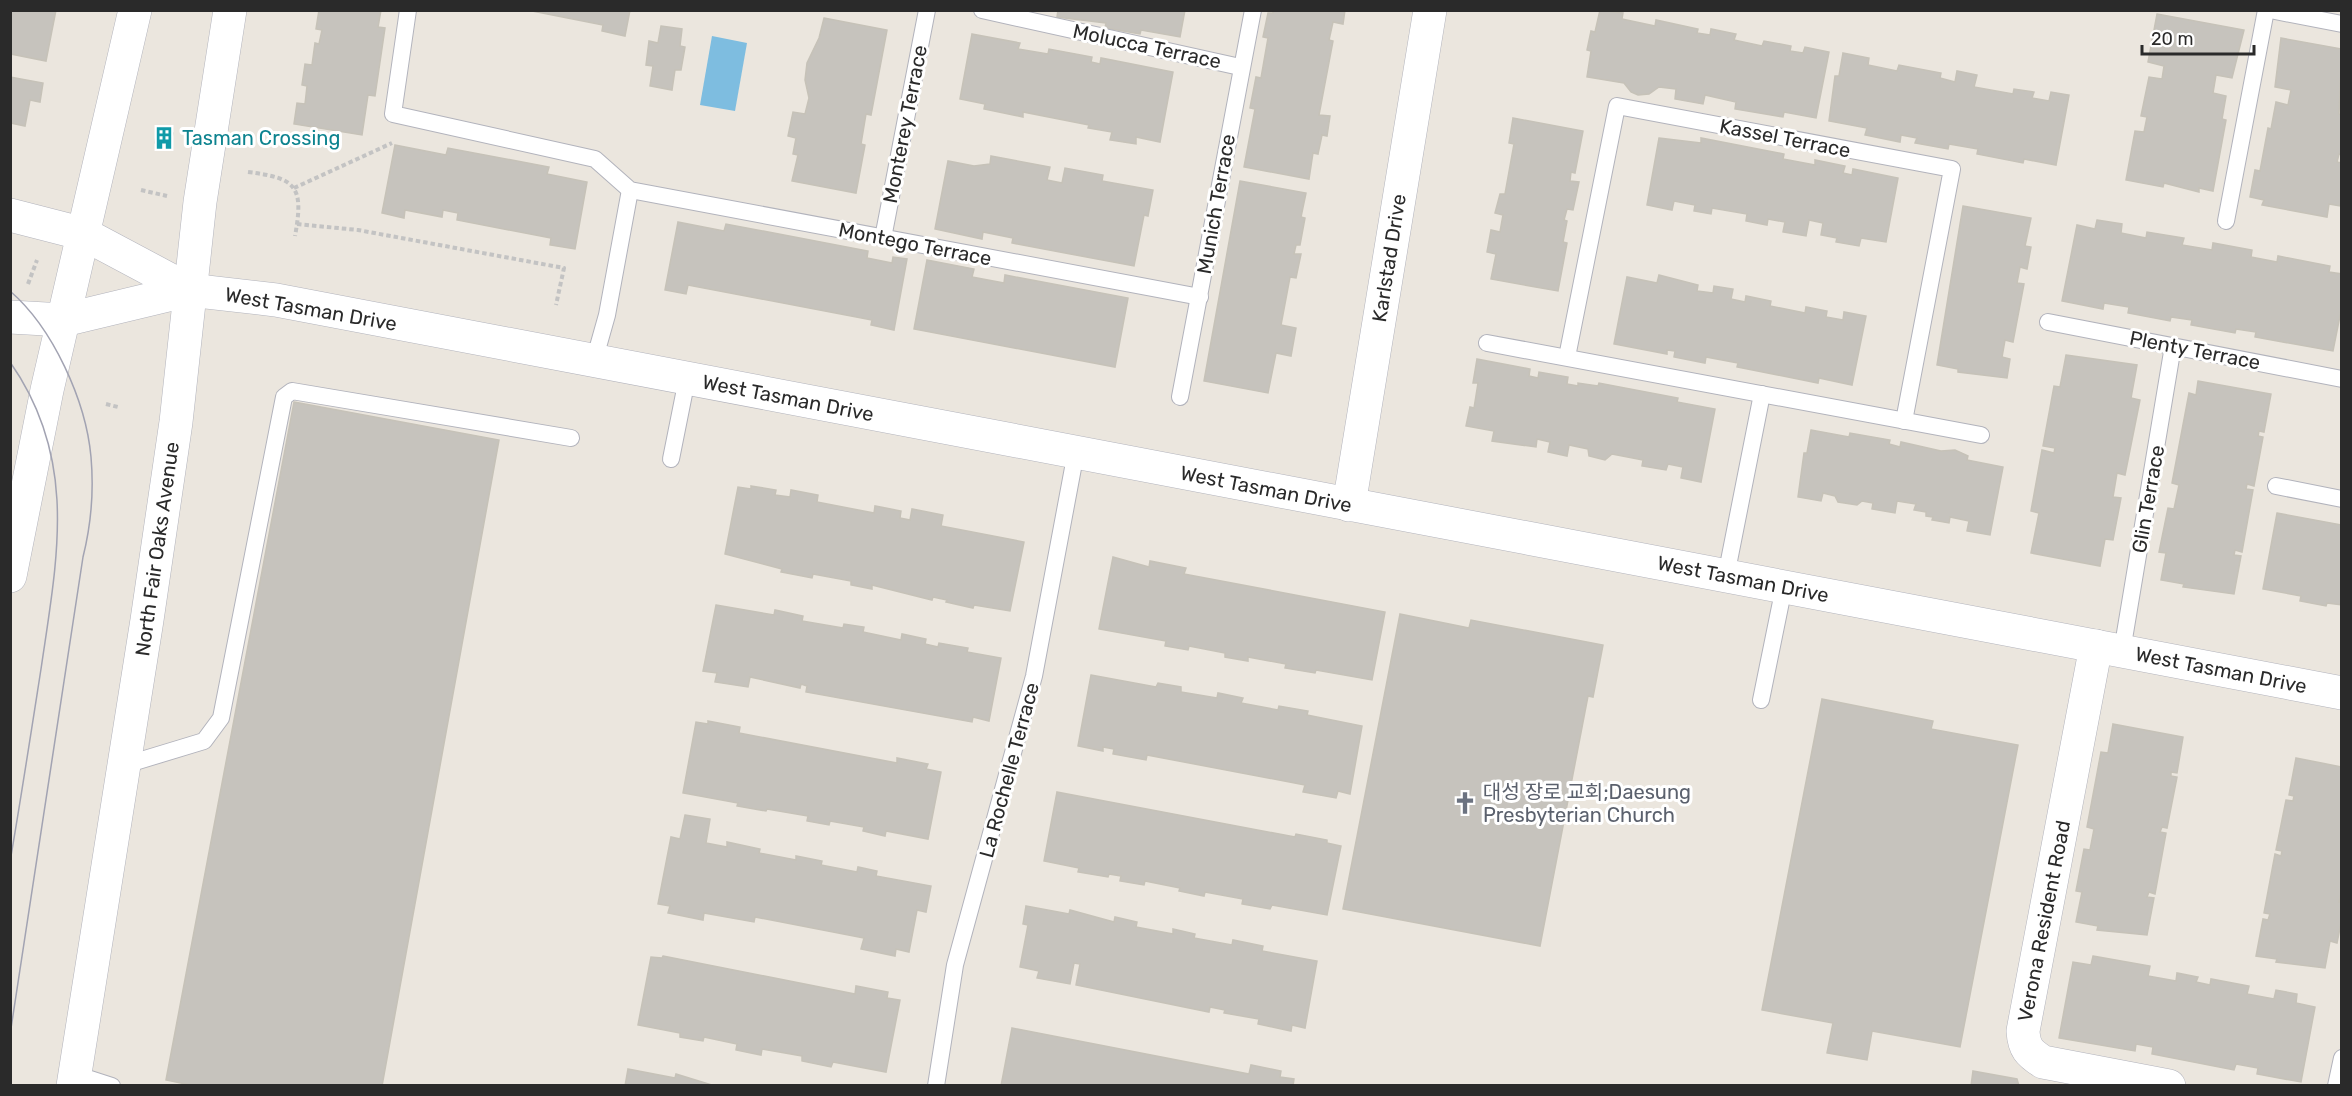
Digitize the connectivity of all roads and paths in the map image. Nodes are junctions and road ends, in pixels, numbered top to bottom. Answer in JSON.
{"nodes":[{"id":1,"x":135,"y":10,"type":"edge"},
{"id":2,"x":230,"y":10,"type":"edge"},
{"id":3,"x":408,"y":10,"type":"edge"},
{"id":4,"x":927,"y":10,"type":"edge"},
{"id":5,"x":982,"y":10,"type":"edge"},
{"id":6,"x":1253,"y":10,"type":"edge"},
{"id":7,"x":1430,"y":10,"type":"edge"},
{"id":8,"x":2268,"y":10,"type":"edge"},
{"id":9,"x":2342,"y":24,"type":"edge"},
{"id":10,"x":1240,"y":67,"type":"junction"},
{"id":11,"x":395,"y":142,"type":"dead end"},
{"id":12,"x":248,"y":172,"type":"dead end"},
{"id":13,"x":294,"y":188,"type":"junction"},
{"id":14,"x":141,"y":190,"type":"dead end"},
{"id":15,"x":630,"y":190,"type":"junction"},
{"id":16,"x":170,"y":196,"type":"dead end"},
{"id":17,"x":10,"y":215,"type":"edge"},
{"id":18,"x":2226,"y":221,"type":"dead end"},
{"id":19,"x":297,"y":224,"type":"junction"},
{"id":20,"x":84,"y":234,"type":"junction"},
{"id":21,"x":295,"y":236,"type":"dead end"},
{"id":22,"x":883,"y":238,"type":"junction"},
{"id":23,"x":37,"y":260,"type":"dead end"},
{"id":24,"x":28,"y":285,"type":"dead end"},
{"id":25,"x":189,"y":290,"type":"junction"},
{"id":26,"x":1200,"y":297,"type":"junction"},
{"id":27,"x":556,"y":305,"type":"dead end"},
{"id":28,"x":10,"y":317,"type":"edge"},
{"id":29,"x":64,"y":320,"type":"junction"},
{"id":30,"x":2048,"y":322,"type":"dead end"},
{"id":31,"x":1487,"y":343,"type":"dead end"},
{"id":32,"x":2173,"y":346,"type":"junction"},
{"id":33,"x":1567,"y":357,"type":"junction"},
{"id":34,"x":594,"y":361,"type":"junction"},
{"id":35,"x":687,"y":379,"type":"junction"},
{"id":36,"x":2342,"y":379,"type":"edge"},
{"id":37,"x":1762,"y":394,"type":"junction"},
{"id":38,"x":1180,"y":397,"type":"dead end"},
{"id":39,"x":106,"y":404,"type":"dead end"},
{"id":40,"x":118,"y":407,"type":"dead end"},
{"id":41,"x":1904,"y":421,"type":"junction"},
{"id":42,"x":1981,"y":435,"type":"dead end"},
{"id":43,"x":571,"y":438,"type":"dead end"},
{"id":44,"x":1076,"y":452,"type":"junction"},
{"id":45,"x":670,"y":459,"type":"dead end"},
{"id":46,"x":2276,"y":486,"type":"dead end"},
{"id":47,"x":2342,"y":499,"type":"edge"},
{"id":48,"x":1349,"y":505,"type":"junction"},
{"id":49,"x":10,"y":576,"type":"edge"},
{"id":50,"x":1726,"y":576,"type":"junction"},
{"id":51,"x":1784,"y":587,"type":"junction"},
{"id":52,"x":2109,"y":649,"type":"junction"},
{"id":53,"x":2342,"y":693,"type":"edge"},
{"id":54,"x":1761,"y":700,"type":"dead end"},
{"id":55,"x":125,"y":765,"type":"junction"},
{"id":56,"x":2342,"y":1058,"type":"edge"},
{"id":57,"x":74,"y":1080,"type":"edge"},
{"id":58,"x":112,"y":1086,"type":"edge"},
{"id":59,"x":936,"y":1086,"type":"edge"},
{"id":60,"x":2169,"y":1086,"type":"edge"},
{"id":61,"x":2336,"y":1086,"type":"edge"}],
"edges":[{"from":1,"to":20,"type":"street"},
{"from":2,"to":25,"type":"street","name":"North Fair Oaks Avenue"},
{"from":3,"to":15,"type":"lane"},
{"from":4,"to":22,"type":"lane","name":"Monterey Terrace"},
{"from":5,"to":10,"type":"lane","name":"Molucca Terrace"},
{"from":6,"to":10,"type":"lane","name":"Munich Terrace"},
{"from":7,"to":48,"type":"street","name":"Karlstad Drive"},
{"from":8,"to":9,"type":"lane"},
{"from":8,"to":18,"type":"lane"},
{"from":10,"to":26,"type":"lane","name":"Munich Terrace"},
{"from":11,"to":13,"type":"path"},
{"from":12,"to":13,"type":"path"},
{"from":13,"to":19,"type":"path"},
{"from":14,"to":16,"type":"path"},
{"from":15,"to":22,"type":"lane","name":"Montego Terrace"},
{"from":15,"to":34,"type":"lane"},
{"from":17,"to":20,"type":"street","name":"West Tasman Drive"},
{"from":19,"to":21,"type":"path"},
{"from":19,"to":27,"type":"path"},
{"from":20,"to":25,"type":"street","name":"West Tasman Drive"},
{"from":20,"to":29,"type":"street"},
{"from":22,"to":26,"type":"lane","name":"Montego Terrace"},
{"from":23,"to":24,"type":"path"},
{"from":25,"to":29,"type":"street","name":"West Tasman Drive"},
{"from":25,"to":34,"type":"street","name":"West Tasman Drive"},
{"from":25,"to":55,"type":"street","name":"North Fair Oaks Avenue"},
{"from":26,"to":38,"type":"lane","name":"Munich Terrace"},
{"from":28,"to":29,"type":"street","name":"West Tasman Drive"},
{"from":29,"to":49,"type":"street"},
{"from":30,"to":32,"type":"lane","name":"Plenty Terrace"},
{"from":31,"to":33,"type":"lane"},
{"from":32,"to":36,"type":"lane","name":"Plenty Terrace"},
{"from":32,"to":52,"type":"lane","name":"Glin Terrace"},
{"from":33,"to":37,"type":"lane"},
{"from":33,"to":41,"type":"lane","name":"Kassel Terrace"},
{"from":34,"to":35,"type":"street","name":"West Tasman Drive"},
{"from":35,"to":44,"type":"street","name":"West Tasman Drive"},
{"from":35,"to":45,"type":"lane"},
{"from":37,"to":41,"type":"lane"},
{"from":37,"to":50,"type":"lane"},
{"from":39,"to":40,"type":"path"},
{"from":41,"to":42,"type":"lane"},
{"from":43,"to":55,"type":"lane"},
{"from":44,"to":48,"type":"street","name":"West Tasman Drive"},
{"from":44,"to":59,"type":"lane","name":"La Rochelle Terrace"},
{"from":46,"to":47,"type":"lane"},
{"from":48,"to":50,"type":"street","name":"West Tasman Drive"},
{"from":50,"to":51,"type":"street","name":"West Tasman Drive"},
{"from":51,"to":52,"type":"street","name":"West Tasman Drive"},
{"from":51,"to":54,"type":"lane"},
{"from":52,"to":53,"type":"street","name":"West Tasman Drive"},
{"from":52,"to":60,"type":"street","name":"Verona Resident Road"},
{"from":55,"to":57,"type":"street","name":"North Fair Oaks Avenue"},
{"from":56,"to":61,"type":"lane"},
{"from":57,"to":58,"type":"lane"}]}
